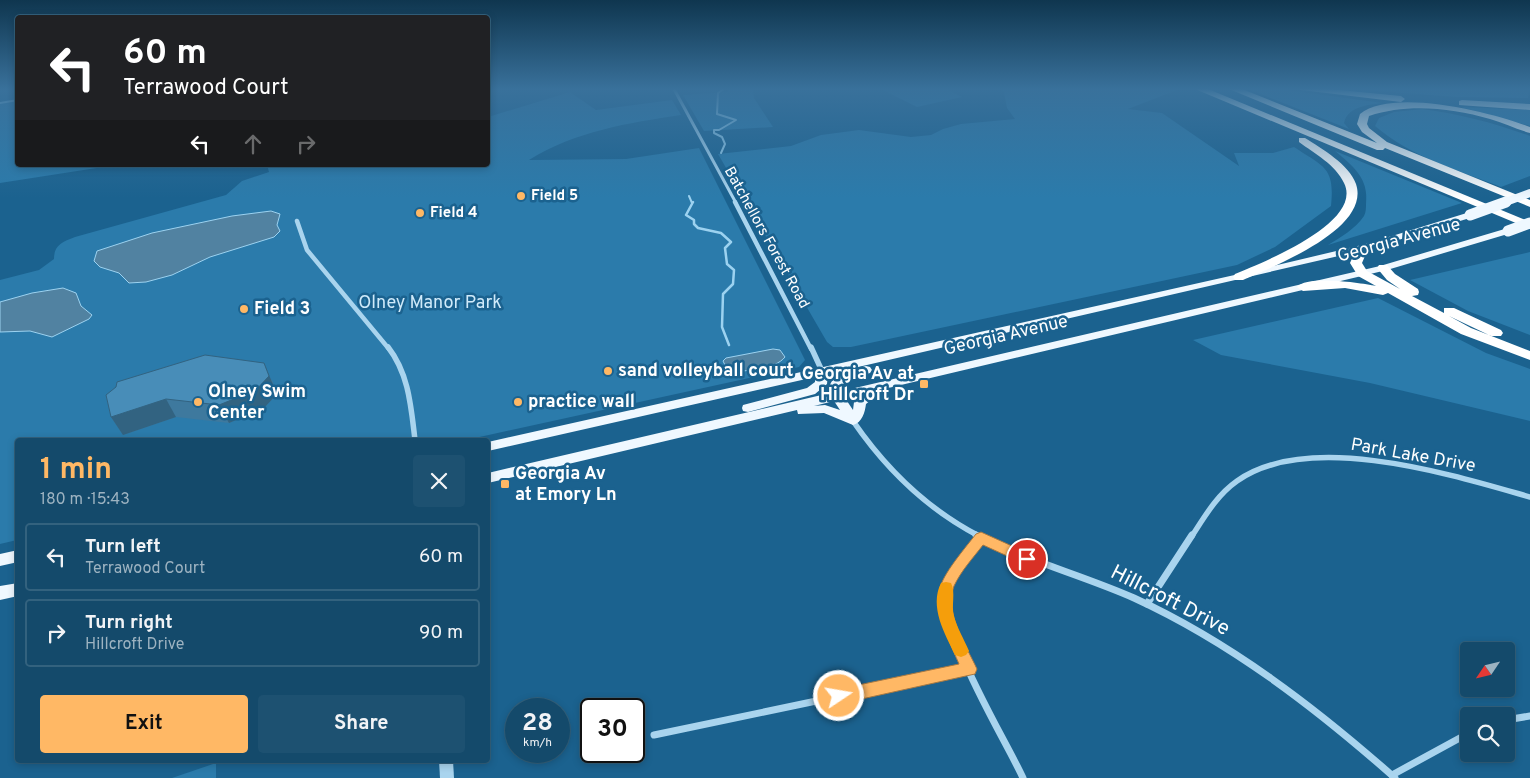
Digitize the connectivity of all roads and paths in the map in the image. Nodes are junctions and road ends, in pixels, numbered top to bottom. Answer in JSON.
{"nodes":[{"id":1,"x":693,"y":125,"type":"edge"},
{"id":2,"x":1273,"y":125,"type":"edge"},
{"id":3,"x":1291,"y":125,"type":"edge"},
{"id":4,"x":1323,"y":125,"type":"edge"},
{"id":5,"x":1363,"y":125,"type":"edge"},
{"id":6,"x":1515,"y":125,"type":"edge"},
{"id":7,"x":1530,"y":130,"type":"edge"},
{"id":8,"x":1530,"y":193,"type":"edge"},
{"id":9,"x":1530,"y":206,"type":"edge"},
{"id":10,"x":297,"y":221,"type":"dead end"},
{"id":11,"x":1530,"y":223,"type":"edge"},
{"id":12,"x":1369,"y":246,"type":"junction"},
{"id":13,"x":1383,"y":268,"type":"junction"},
{"id":14,"x":1362,"y":273,"type":"junction"},
{"id":15,"x":1239,"y":277,"type":"junction"},
{"id":16,"x":1303,"y":286,"type":"junction"},
{"id":17,"x":1428,"y":311,"type":"junction"},
{"id":18,"x":987,"y":334,"type":"junction"},
{"id":19,"x":1530,"y":346,"type":"edge"},
{"id":20,"x":1530,"y":356,"type":"edge"},
{"id":21,"x":822,"y":372,"type":"junction"},
{"id":22,"x":887,"y":384,"type":"junction"},
{"id":23,"x":836,"y":396,"type":"junction"},
{"id":24,"x":735,"y":419,"type":"junction"},
{"id":25,"x":853,"y":420,"type":"junction"},
{"id":26,"x":674,"y":434,"type":"junction"},
{"id":27,"x":415,"y":438,"type":"edge"},
{"id":28,"x":490,"y":447,"type":"edge"},
{"id":29,"x":490,"y":478,"type":"edge"},
{"id":30,"x":1530,"y":497,"type":"edge"},
{"id":31,"x":981,"y":538,"type":"junction"},
{"id":32,"x":15,"y":557,"type":"edge"},
{"id":33,"x":0,"y":560,"type":"edge"},
{"id":34,"x":15,"y":590,"type":"edge"},
{"id":35,"x":0,"y":593,"type":"edge"},
{"id":36,"x":1147,"y":604,"type":"junction"},
{"id":37,"x":969,"y":669,"type":"junction"},
{"id":38,"x":1530,"y":716,"type":"edge"},
{"id":39,"x":1515,"y":718,"type":"edge"},
{"id":40,"x":654,"y":735,"type":"dead end"},
{"id":41,"x":1460,"y":738,"type":"edge"},
{"id":42,"x":446,"y":763,"type":"edge"},
{"id":43,"x":1393,"y":777,"type":"edge"},
{"id":44,"x":448,"y":778,"type":"edge"},
{"id":45,"x":1023,"y":778,"type":"edge"}],
"edges":[{"from":1,"to":21,"type":"street","name":"Batchellors Forest Road"},
{"from":2,"to":15,"type":"highway"},
{"from":3,"to":11,"type":"highway"},
{"from":4,"to":9,"type":"highway"},
{"from":5,"to":9,"type":"highway"},
{"from":6,"to":7,"type":"highway"},
{"from":8,"to":12,"type":"main road","name":"Georgia Avenue","bridge":true},
{"from":10,"to":27,"type":"street"},
{"from":11,"to":13,"type":"main road","name":"Georgia Avenue","bridge":true},
{"from":12,"to":14,"type":"highway"},
{"from":12,"to":15,"type":"main road","name":"Georgia Avenue"},
{"from":13,"to":14,"type":"main road","name":"Georgia Avenue"},
{"from":13,"to":19,"type":"highway"},
{"from":14,"to":16,"type":"main road","name":"Georgia Avenue"},
{"from":14,"to":17,"type":"highway"},
{"from":15,"to":18,"type":"main road","name":"Georgia Avenue"},
{"from":16,"to":17,"type":"highway"},
{"from":16,"to":22,"type":"main road","name":"Georgia Avenue"},
{"from":17,"to":20,"type":"highway"},
{"from":18,"to":21,"type":"main road","name":"Georgia Avenue"},
{"from":18,"to":23,"type":"main road"},
{"from":21,"to":26,"type":"main road"},
{"from":21,"to":28,"type":"main road","name":"Georgia Avenue"},
{"from":22,"to":23,"type":"main road","name":"Georgia Avenue"},
{"from":22,"to":25,"type":"main road"},
{"from":23,"to":24,"type":"main road","name":"Georgia Avenue"},
{"from":23,"to":25,"type":"main road"},
{"from":24,"to":25,"type":"main road"},
{"from":24,"to":26,"type":"main road","name":"Georgia Avenue"},
{"from":25,"to":31,"type":"street","name":"Hillcroft Drive"},
{"from":26,"to":29,"type":"main road","name":"Georgia Avenue"},
{"from":30,"to":36,"type":"street","name":"Park Lake Drive"},
{"from":31,"to":36,"type":"street","name":"Hillcroft Drive"},
{"from":31,"to":37,"type":"street"},
{"from":32,"to":33,"type":"main road"},
{"from":34,"to":35,"type":"main road"},
{"from":36,"to":43,"type":"street","name":"Hillcroft Drive"},
{"from":37,"to":40,"type":"street"},
{"from":37,"to":45,"type":"street"},
{"from":38,"to":39,"type":"street"},
{"from":41,"to":43,"type":"street"},
{"from":42,"to":44,"type":"street"}]}
